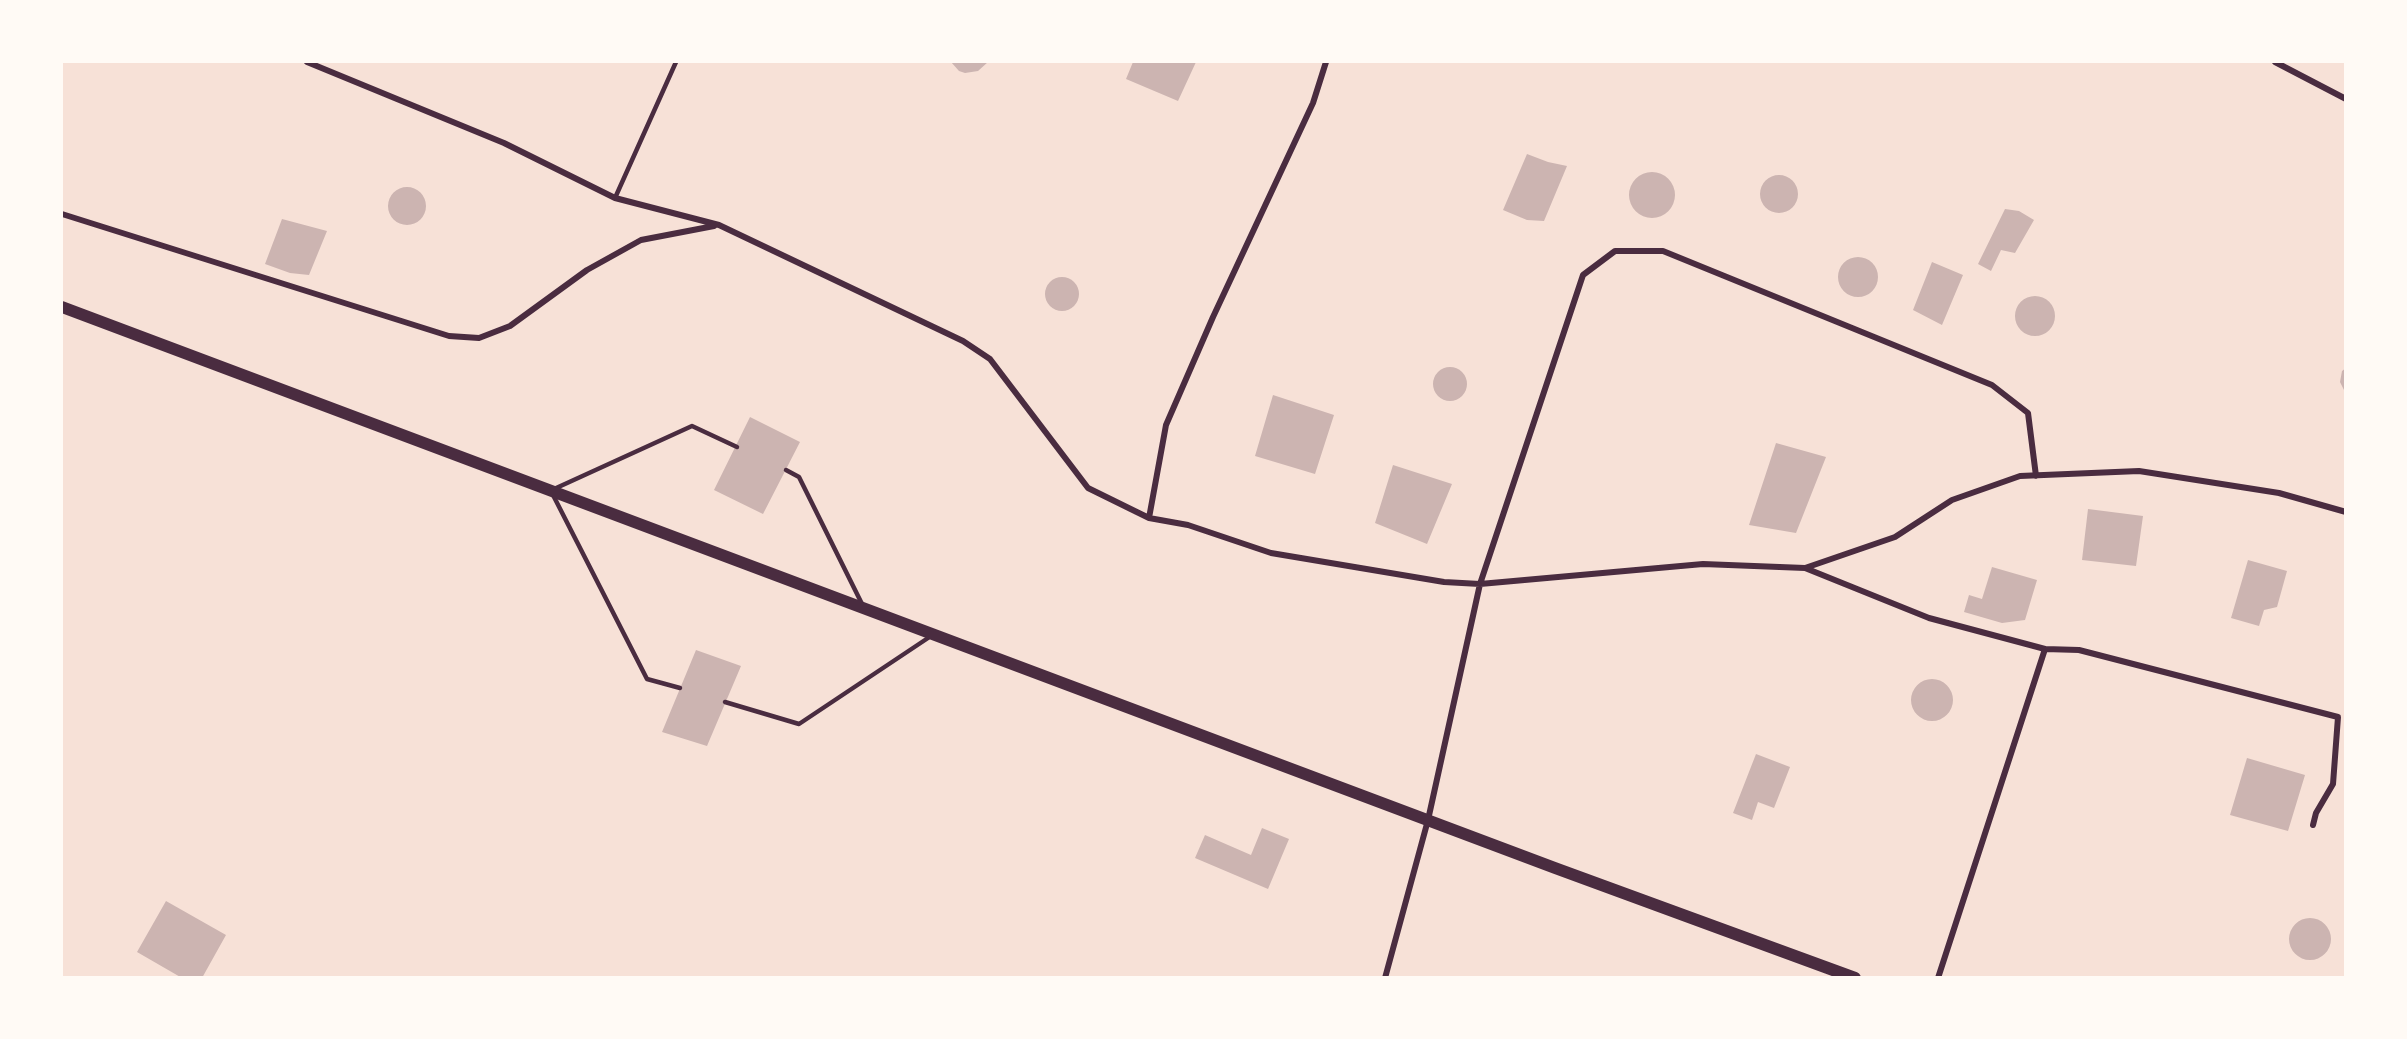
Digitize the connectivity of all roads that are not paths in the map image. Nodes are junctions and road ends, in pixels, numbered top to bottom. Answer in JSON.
{"nodes":[{"id":1,"x":307,"y":62,"type":"edge"},
{"id":2,"x":676,"y":62,"type":"edge"},
{"id":3,"x":1326,"y":62,"type":"edge"},
{"id":4,"x":2276,"y":62,"type":"edge"},
{"id":5,"x":2346,"y":99,"type":"edge"},
{"id":6,"x":615,"y":198,"type":"junction"},
{"id":7,"x":62,"y":214,"type":"edge"},
{"id":8,"x":718,"y":225,"type":"junction"},
{"id":9,"x":62,"y":307,"type":"edge"},
{"id":10,"x":737,"y":447,"type":"dead end"},
{"id":11,"x":786,"y":470,"type":"dead end"},
{"id":12,"x":2036,"y":476,"type":"junction"},
{"id":13,"x":551,"y":491,"type":"junction"},
{"id":14,"x":2346,"y":512,"type":"edge"},
{"id":15,"x":1149,"y":518,"type":"junction"},
{"id":16,"x":1804,"y":568,"type":"junction"},
{"id":17,"x":1480,"y":584,"type":"junction"},
{"id":18,"x":864,"y":608,"type":"junction"},
{"id":19,"x":934,"y":635,"type":"junction"},
{"id":20,"x":2045,"y":649,"type":"junction"},
{"id":21,"x":680,"y":688,"type":"dead end"},
{"id":22,"x":725,"y":702,"type":"dead end"},
{"id":23,"x":1428,"y":820,"type":"junction"},
{"id":24,"x":2313,"y":825,"type":"dead end"},
{"id":25,"x":1385,"y":978,"type":"edge"},
{"id":26,"x":1855,"y":978,"type":"edge"},
{"id":27,"x":1938,"y":978,"type":"edge"}],
"edges":[{"from":1,"to":6,"type":"street"},
{"from":2,"to":6,"type":"lane"},
{"from":3,"to":15,"type":"street"},
{"from":4,"to":5,"type":"street"},
{"from":6,"to":8,"type":"street"},
{"from":7,"to":8,"type":"street"},
{"from":8,"to":15,"type":"street"},
{"from":9,"to":13,"type":"main road"},
{"from":10,"to":13,"type":"lane"},
{"from":11,"to":18,"type":"lane"},
{"from":12,"to":14,"type":"street"},
{"from":12,"to":16,"type":"street"},
{"from":12,"to":17,"type":"street"},
{"from":13,"to":18,"type":"main road"},
{"from":13,"to":21,"type":"lane"},
{"from":15,"to":17,"type":"street"},
{"from":16,"to":17,"type":"street"},
{"from":16,"to":20,"type":"street"},
{"from":17,"to":23,"type":"street"},
{"from":18,"to":19,"type":"main road"},
{"from":19,"to":22,"type":"lane"},
{"from":19,"to":23,"type":"main road"},
{"from":20,"to":24,"type":"street"},
{"from":20,"to":27,"type":"street"},
{"from":23,"to":25,"type":"street"},
{"from":23,"to":26,"type":"main road"}]}
